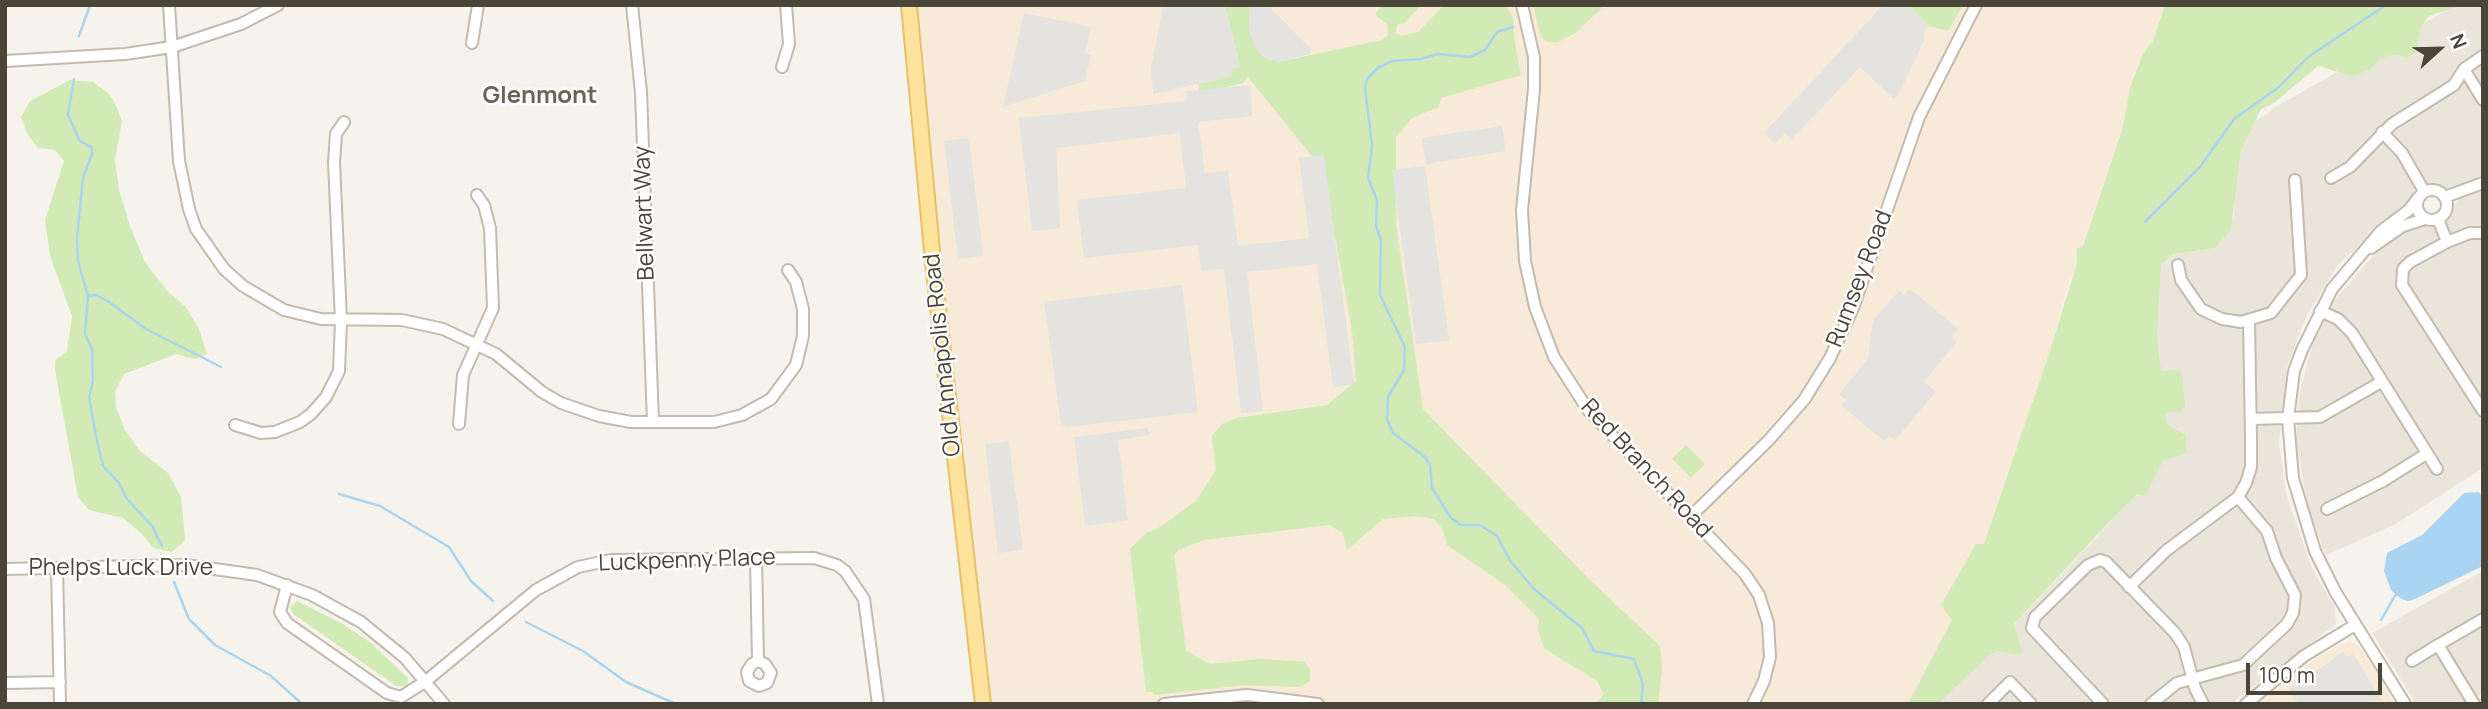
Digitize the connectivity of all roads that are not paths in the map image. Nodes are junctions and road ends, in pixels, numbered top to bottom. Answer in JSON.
{"nodes":[{"id":1,"x":169,"y":5,"type":"edge"},
{"id":2,"x":278,"y":5,"type":"edge"},
{"id":3,"x":478,"y":5,"type":"edge"},
{"id":4,"x":632,"y":5,"type":"edge"},
{"id":5,"x":786,"y":5,"type":"edge"},
{"id":6,"x":909,"y":5,"type":"edge"},
{"id":7,"x":1516,"y":5,"type":"edge"},
{"id":8,"x":1976,"y":5,"type":"edge"},
{"id":9,"x":1523,"y":11,"type":"edge"},
{"id":10,"x":472,"y":43,"type":"dead end"},
{"id":11,"x":172,"y":47,"type":"junction"},
{"id":12,"x":2483,"y":56,"type":"edge"},
{"id":13,"x":5,"y":61,"type":"edge"},
{"id":14,"x":782,"y":66,"type":"dead end"},
{"id":15,"x":2464,"y":69,"type":"junction"},
{"id":16,"x":2483,"y":100,"type":"edge"},
{"id":17,"x":344,"y":122,"type":"dead end"},
{"id":18,"x":2382,"y":132,"type":"junction"},
{"id":19,"x":2331,"y":178,"type":"dead end"},
{"id":20,"x":2295,"y":180,"type":"dead end"},
{"id":21,"x":2483,"y":183,"type":"edge"},
{"id":22,"x":477,"y":195,"type":"dead end"},
{"id":23,"x":2421,"y":195,"type":"junction"},
{"id":24,"x":2445,"y":197,"type":"junction"},
{"id":25,"x":2425,"y":219,"type":"junction"},
{"id":26,"x":2438,"y":219,"type":"junction"},
{"id":27,"x":2483,"y":233,"type":"edge"},
{"id":28,"x":2447,"y":242,"type":"junction"},
{"id":29,"x":2358,"y":258,"type":"junction"},
{"id":30,"x":2178,"y":265,"type":"dead end"},
{"id":31,"x":788,"y":270,"type":"dead end"},
{"id":32,"x":2320,"y":311,"type":"junction"},
{"id":33,"x":2249,"y":320,"type":"junction"},
{"id":34,"x":341,"y":321,"type":"junction"},
{"id":35,"x":479,"y":344,"type":"junction"},
{"id":36,"x":2381,"y":382,"type":"junction"},
{"id":37,"x":2483,"y":411,"type":"edge"},
{"id":38,"x":2251,"y":419,"type":"junction"},
{"id":39,"x":2288,"y":419,"type":"junction"},
{"id":40,"x":653,"y":422,"type":"junction"},
{"id":41,"x":459,"y":424,"type":"dead end"},
{"id":42,"x":235,"y":425,"type":"dead end"},
{"id":43,"x":2426,"y":454,"type":"junction"},
{"id":44,"x":2437,"y":469,"type":"dead end"},
{"id":45,"x":2238,"y":497,"type":"junction"},
{"id":46,"x":2327,"y":509,"type":"dead end"},
{"id":47,"x":1690,"y":517,"type":"junction"},
{"id":48,"x":756,"y":558,"type":"junction"},
{"id":49,"x":57,"y":568,"type":"junction"},
{"id":50,"x":5,"y":569,"type":"edge"},
{"id":51,"x":287,"y":585,"type":"junction"},
{"id":52,"x":2129,"y":587,"type":"junction"},
{"id":53,"x":2483,"y":619,"type":"edge"},
{"id":54,"x":2355,"y":625,"type":"junction"},
{"id":55,"x":2438,"y":645,"type":"junction"},
{"id":56,"x":2412,"y":661,"type":"dead end"},
{"id":57,"x":758,"y":662,"type":"dead end"},
{"id":58,"x":2193,"y":679,"type":"junction"},
{"id":59,"x":426,"y":681,"type":"junction"},
{"id":60,"x":60,"y":682,"type":"junction"},
{"id":61,"x":5,"y":683,"type":"edge"},
{"id":62,"x":60,"y":704,"type":"edge"},
{"id":63,"x":444,"y":704,"type":"edge"},
{"id":64,"x":878,"y":704,"type":"edge"},
{"id":65,"x":983,"y":704,"type":"edge"},
{"id":66,"x":1164,"y":704,"type":"edge"},
{"id":67,"x":1318,"y":704,"type":"edge"},
{"id":68,"x":1753,"y":704,"type":"edge"},
{"id":69,"x":1988,"y":704,"type":"edge"},
{"id":70,"x":2031,"y":704,"type":"edge"},
{"id":71,"x":2103,"y":704,"type":"edge"},
{"id":72,"x":2151,"y":704,"type":"edge"},
{"id":73,"x":2203,"y":704,"type":"edge"},
{"id":74,"x":2246,"y":704,"type":"edge"},
{"id":75,"x":2405,"y":704,"type":"edge"},
{"id":76,"x":2474,"y":704,"type":"edge"}],
"edges":[{"from":1,"to":11,"type":"street"},
{"from":2,"to":11,"type":"street"},
{"from":3,"to":10,"type":"street"},
{"from":4,"to":40,"type":"street","name":"Bellwart Way"},
{"from":5,"to":14,"type":"street"},
{"from":6,"to":65,"type":"main road","name":"Old Annapolis Road"},
{"from":7,"to":9,"type":"street","name":"Red Branch Road"},
{"from":8,"to":47,"type":"street","name":"Rumsey Road"},
{"from":9,"to":47,"type":"street","name":"Red Branch Road"},
{"from":11,"to":13,"type":"street"},
{"from":11,"to":34,"type":"street"},
{"from":12,"to":15,"type":"street"},
{"from":15,"to":16,"type":"street"},
{"from":15,"to":18,"type":"street"},
{"from":17,"to":34,"type":"street"},
{"from":18,"to":19,"type":"street"},
{"from":18,"to":23,"type":"street"},
{"from":20,"to":33,"type":"street"},
{"from":21,"to":24,"type":"street"},
{"from":22,"to":35,"type":"street"},
{"from":23,"to":24,"type":"street"},
{"from":23,"to":25,"type":"street"},
{"from":23,"to":29,"type":"street"},
{"from":24,"to":26,"type":"street"},
{"from":25,"to":26,"type":"street"},
{"from":25,"to":29,"type":"street"},
{"from":26,"to":28,"type":"street"},
{"from":27,"to":28,"type":"street"},
{"from":28,"to":37,"type":"street"},
{"from":29,"to":32,"type":"street"},
{"from":30,"to":33,"type":"street"},
{"from":31,"to":40,"type":"street"},
{"from":32,"to":36,"type":"street"},
{"from":32,"to":39,"type":"street"},
{"from":33,"to":38,"type":"street"},
{"from":34,"to":35,"type":"street"},
{"from":34,"to":42,"type":"street"},
{"from":35,"to":40,"type":"street"},
{"from":35,"to":41,"type":"street"},
{"from":36,"to":39,"type":"street"},
{"from":36,"to":43,"type":"street"},
{"from":38,"to":39,"type":"street"},
{"from":38,"to":45,"type":"street"},
{"from":39,"to":54,"type":"street"},
{"from":43,"to":44,"type":"street"},
{"from":43,"to":46,"type":"street"},
{"from":45,"to":52,"type":"street"},
{"from":45,"to":58,"type":"street"},
{"from":47,"to":68,"type":"street","name":"Red Branch Road"},
{"from":48,"to":57,"type":"street"},
{"from":48,"to":59,"type":"street","name":"Luckpenny Place"},
{"from":48,"to":64,"type":"street","name":"Luckpenny Place"},
{"from":49,"to":50,"type":"street","name":"Phelps Luck Drive"},
{"from":49,"to":51,"type":"street","name":"Phelps Luck Drive"},
{"from":49,"to":60,"type":"street"},
{"from":51,"to":59,"type":"street","name":"Phelps Luck Drive"},
{"from":51,"to":59,"type":"street","name":"Luckpenny Place"},
{"from":52,"to":58,"type":"street"},
{"from":52,"to":71,"type":"street"},
{"from":53,"to":55,"type":"street"},
{"from":54,"to":74,"type":"street"},
{"from":54,"to":75,"type":"street"},
{"from":55,"to":56,"type":"street"},
{"from":55,"to":76,"type":"street"},
{"from":58,"to":72,"type":"street"},
{"from":58,"to":73,"type":"street"},
{"from":59,"to":63,"type":"street","name":"Phelps Luck Drive"},
{"from":60,"to":61,"type":"street"},
{"from":60,"to":62,"type":"street"},
{"from":66,"to":67,"type":"street"},
{"from":69,"to":70,"type":"street"}]}
